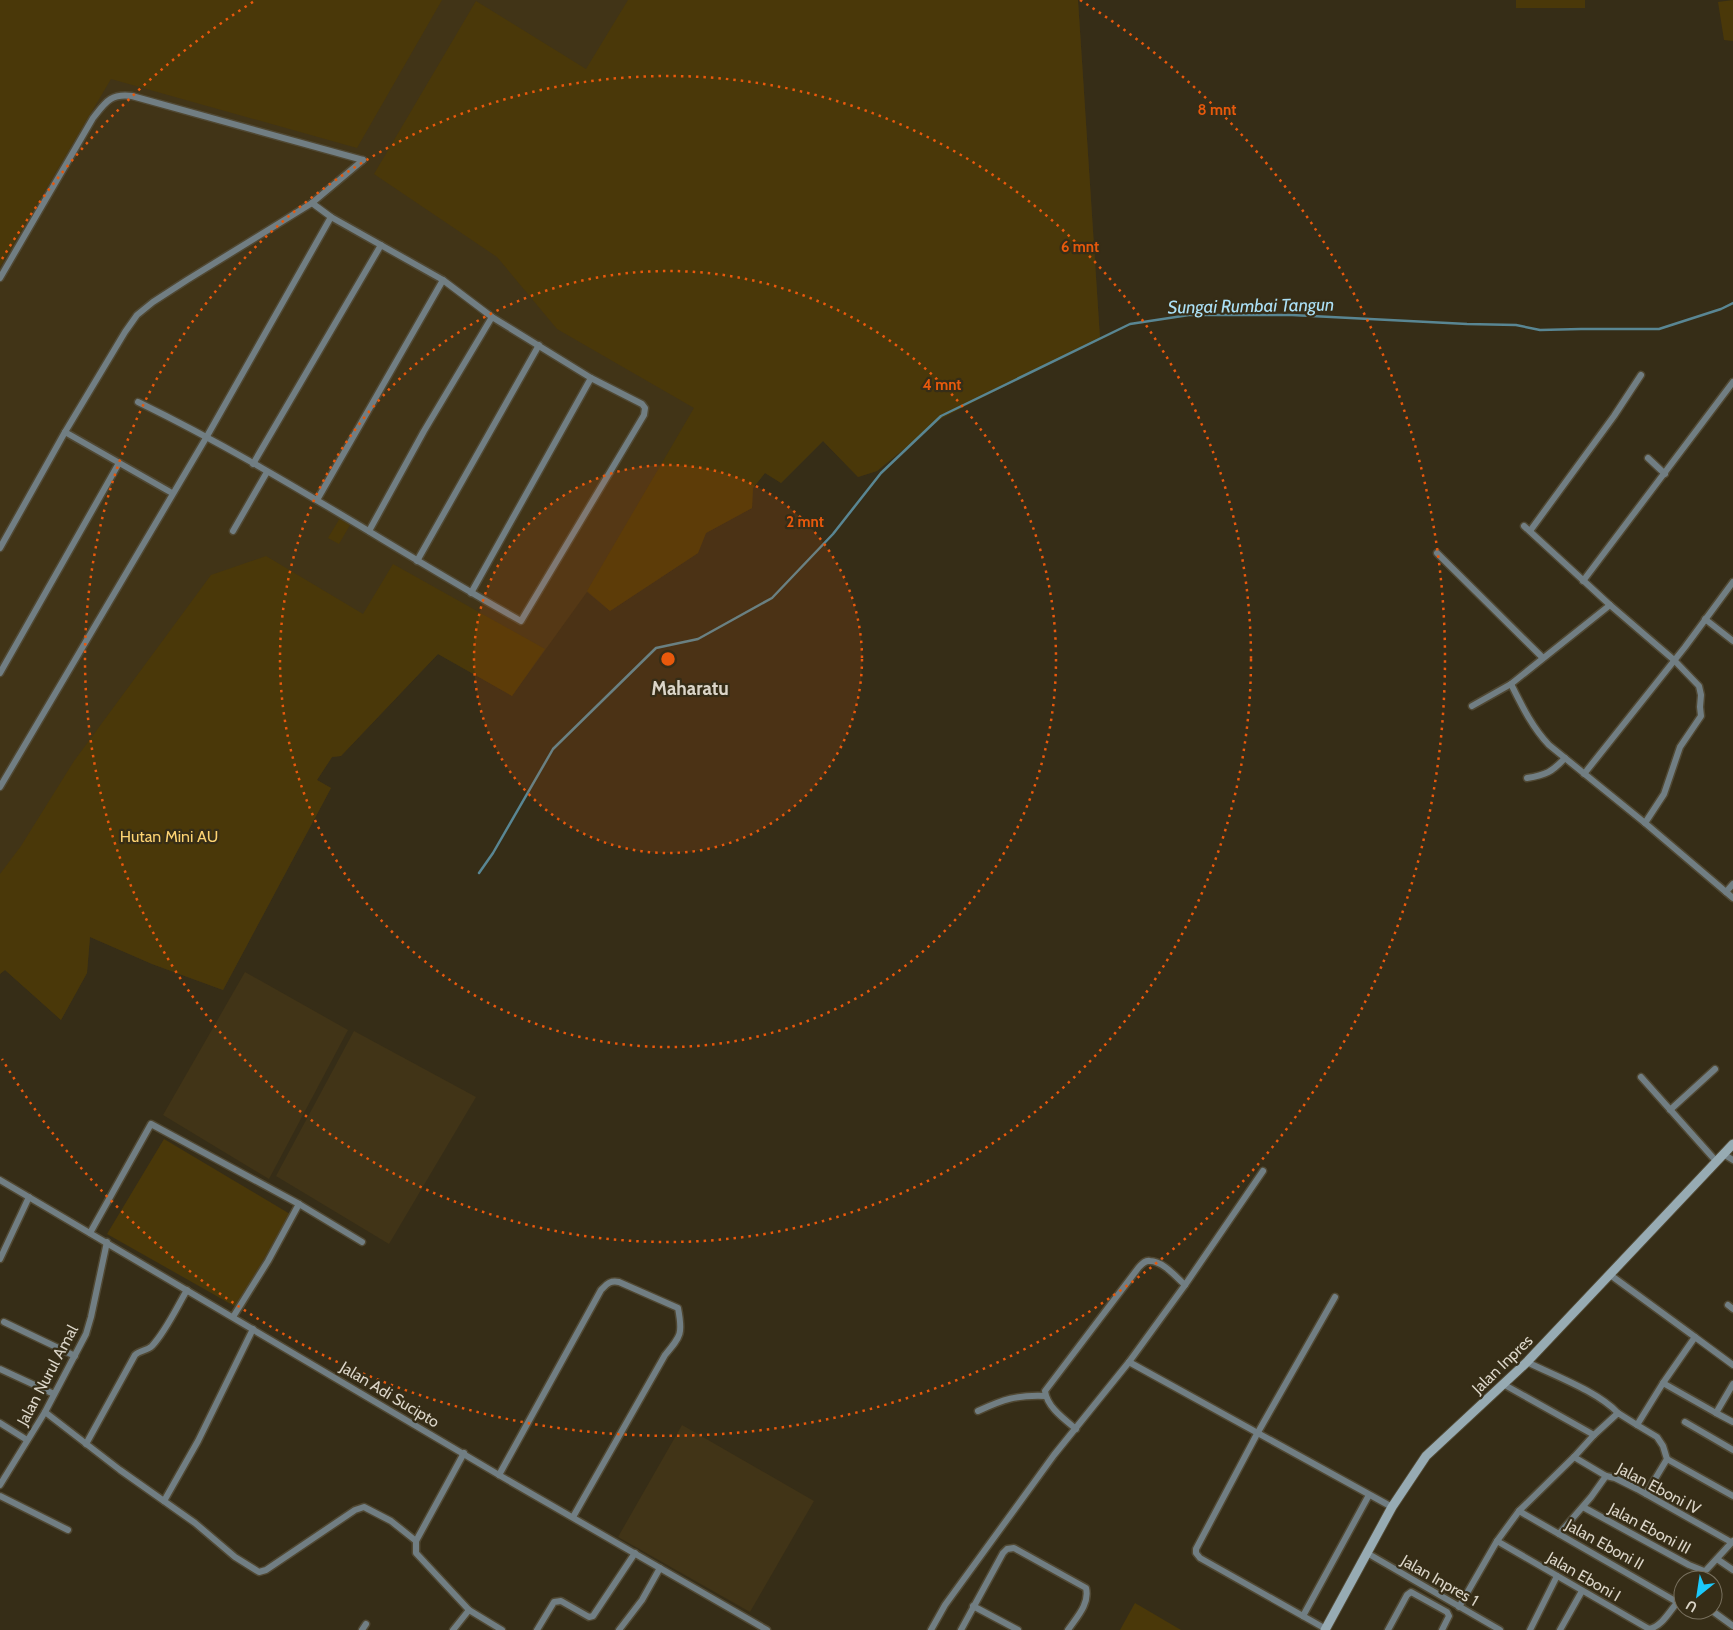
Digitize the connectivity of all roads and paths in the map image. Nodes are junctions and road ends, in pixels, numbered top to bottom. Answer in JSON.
{"nodes":[{"id":1,"x":312,"y":203,"type":"junction"},
{"id":2,"x":331,"y":216,"type":"junction"},
{"id":3,"x":381,"y":245,"type":"junction"},
{"id":4,"x":0,"y":278,"type":"edge"},
{"id":5,"x":443,"y":280,"type":"junction"},
{"id":6,"x":492,"y":317,"type":"junction"},
{"id":7,"x":538,"y":345,"type":"junction"},
{"id":8,"x":1641,"y":375,"type":"dead end"},
{"id":9,"x":592,"y":378,"type":"junction"},
{"id":10,"x":1733,"y":382,"type":"edge"},
{"id":11,"x":138,"y":402,"type":"dead end"},
{"id":12,"x":65,"y":432,"type":"junction"},
{"id":13,"x":206,"y":438,"type":"junction"},
{"id":14,"x":1648,"y":458,"type":"dead end"},
{"id":15,"x":119,"y":463,"type":"junction"},
{"id":16,"x":253,"y":464,"type":"junction"},
{"id":17,"x":267,"y":472,"type":"junction"},
{"id":18,"x":1665,"y":474,"type":"junction"},
{"id":19,"x":172,"y":493,"type":"junction"},
{"id":20,"x":317,"y":500,"type":"junction"},
{"id":21,"x":1524,"y":526,"type":"dead end"},
{"id":22,"x":233,"y":531,"type":"dead end"},
{"id":23,"x":370,"y":531,"type":"junction"},
{"id":24,"x":1530,"y":531,"type":"junction"},
{"id":25,"x":0,"y":548,"type":"edge"},
{"id":26,"x":1437,"y":553,"type":"dead end"},
{"id":27,"x":417,"y":561,"type":"junction"},
{"id":28,"x":1584,"y":580,"type":"junction"},
{"id":29,"x":1733,"y":582,"type":"edge"},
{"id":30,"x":471,"y":592,"type":"junction"},
{"id":31,"x":1610,"y":605,"type":"junction"},
{"id":32,"x":1705,"y":620,"type":"junction"},
{"id":33,"x":1733,"y":641,"type":"edge"},
{"id":34,"x":1543,"y":658,"type":"junction"},
{"id":35,"x":1674,"y":660,"type":"junction"},
{"id":36,"x":0,"y":673,"type":"edge"},
{"id":37,"x":1510,"y":684,"type":"junction"},
{"id":38,"x":1472,"y":706,"type":"dead end"},
{"id":39,"x":1566,"y":758,"type":"junction"},
{"id":40,"x":1584,"y":774,"type":"junction"},
{"id":41,"x":1528,"y":778,"type":"dead end"},
{"id":42,"x":0,"y":787,"type":"edge"},
{"id":43,"x":1645,"y":823,"type":"junction"},
{"id":44,"x":1733,"y":884,"type":"edge"},
{"id":45,"x":1726,"y":892,"type":"junction"},
{"id":46,"x":1733,"y":898,"type":"edge"},
{"id":47,"x":1715,"y":1069,"type":"dead end"},
{"id":48,"x":1641,"y":1077,"type":"dead end"},
{"id":49,"x":1670,"y":1110,"type":"junction"},
{"id":50,"x":1733,"y":1144,"type":"edge"},
{"id":51,"x":1723,"y":1154,"type":"junction"},
{"id":52,"x":1733,"y":1160,"type":"edge"},
{"id":53,"x":1716,"y":1161,"type":"junction"},
{"id":54,"x":1263,"y":1171,"type":"dead end"},
{"id":55,"x":0,"y":1180,"type":"edge"},
{"id":56,"x":29,"y":1197,"type":"junction"},
{"id":57,"x":299,"y":1204,"type":"junction"},
{"id":58,"x":90,"y":1232,"type":"junction"},
{"id":59,"x":107,"y":1242,"type":"junction"},
{"id":60,"x":362,"y":1242,"type":"dead end"},
{"id":61,"x":0,"y":1259,"type":"edge"},
{"id":62,"x":1608,"y":1274,"type":"junction"},
{"id":63,"x":1185,"y":1285,"type":"junction"},
{"id":64,"x":187,"y":1290,"type":"junction"},
{"id":65,"x":1335,"y":1297,"type":"dead end"},
{"id":66,"x":233,"y":1317,"type":"junction"},
{"id":67,"x":4,"y":1322,"type":"dead end"},
{"id":68,"x":253,"y":1329,"type":"junction"},
{"id":69,"x":1695,"y":1337,"type":"junction"},
{"id":70,"x":75,"y":1356,"type":"junction"},
{"id":71,"x":1129,"y":1362,"type":"junction"},
{"id":72,"x":1527,"y":1362,"type":"junction"},
{"id":73,"x":1733,"y":1365,"type":"edge"},
{"id":74,"x":0,"y":1369,"type":"edge"},
{"id":75,"x":1663,"y":1383,"type":"junction"},
{"id":76,"x":1503,"y":1384,"type":"junction"},
{"id":77,"x":1733,"y":1384,"type":"edge"},
{"id":78,"x":54,"y":1394,"type":"junction"},
{"id":79,"x":1046,"y":1396,"type":"junction"},
{"id":80,"x":978,"y":1411,"type":"dead end"},
{"id":81,"x":45,"y":1412,"type":"junction"},
{"id":82,"x":1618,"y":1413,"type":"junction"},
{"id":83,"x":1716,"y":1413,"type":"junction"},
{"id":84,"x":1685,"y":1422,"type":"dead end"},
{"id":85,"x":1733,"y":1422,"type":"edge"},
{"id":86,"x":0,"y":1424,"type":"edge"},
{"id":87,"x":1637,"y":1424,"type":"junction"},
{"id":88,"x":1076,"y":1429,"type":"junction"},
{"id":89,"x":1257,"y":1434,"type":"junction"},
{"id":90,"x":1594,"y":1434,"type":"junction"},
{"id":91,"x":28,"y":1440,"type":"junction"},
{"id":92,"x":86,"y":1444,"type":"junction"},
{"id":93,"x":1733,"y":1450,"type":"edge"},
{"id":94,"x":464,"y":1453,"type":"junction"},
{"id":95,"x":1574,"y":1457,"type":"junction"},
{"id":96,"x":1667,"y":1459,"type":"junction"},
{"id":97,"x":499,"y":1475,"type":"junction"},
{"id":98,"x":1606,"y":1476,"type":"junction"},
{"id":99,"x":0,"y":1485,"type":"edge"},
{"id":100,"x":1646,"y":1494,"type":"junction"},
{"id":101,"x":1369,"y":1495,"type":"junction"},
{"id":102,"x":0,"y":1496,"type":"edge"},
{"id":103,"x":1733,"y":1496,"type":"edge"},
{"id":104,"x":164,"y":1501,"type":"junction"},
{"id":105,"x":1392,"y":1507,"type":"junction"},
{"id":106,"x":1583,"y":1507,"type":"junction"},
{"id":107,"x":1519,"y":1511,"type":"junction"},
{"id":108,"x":573,"y":1517,"type":"junction"},
{"id":109,"x":68,"y":1530,"type":"dead end"},
{"id":110,"x":1559,"y":1534,"type":"junction"},
{"id":111,"x":416,"y":1541,"type":"junction"},
{"id":112,"x":1497,"y":1541,"type":"junction"},
{"id":113,"x":1732,"y":1541,"type":"edge"},
{"id":114,"x":635,"y":1553,"type":"junction"},
{"id":115,"x":1367,"y":1553,"type":"junction"},
{"id":116,"x":1717,"y":1559,"type":"junction"},
{"id":117,"x":660,"y":1568,"type":"junction"},
{"id":118,"x":1702,"y":1570,"type":"edge"},
{"id":119,"x":1705,"y":1570,"type":"edge"},
{"id":120,"x":1733,"y":1570,"type":"edge"},
{"id":121,"x":1558,"y":1576,"type":"junction"},
{"id":122,"x":1582,"y":1590,"type":"junction"},
{"id":123,"x":1673,"y":1600,"type":"edge"},
{"id":124,"x":973,"y":1606,"type":"junction"},
{"id":125,"x":1459,"y":1607,"type":"junction"},
{"id":126,"x":1673,"y":1607,"type":"edge"},
{"id":127,"x":469,"y":1610,"type":"junction"},
{"id":128,"x":1303,"y":1616,"type":"junction"},
{"id":129,"x":1326,"y":1629,"type":"edge"},
{"id":130,"x":453,"y":1630,"type":"edge"},
{"id":131,"x":502,"y":1630,"type":"edge"},
{"id":132,"x":537,"y":1630,"type":"edge"},
{"id":133,"x":619,"y":1630,"type":"edge"},
{"id":134,"x":767,"y":1630,"type":"edge"},
{"id":135,"x":931,"y":1630,"type":"edge"},
{"id":136,"x":961,"y":1630,"type":"edge"},
{"id":137,"x":1018,"y":1630,"type":"edge"},
{"id":138,"x":1068,"y":1630,"type":"edge"},
{"id":139,"x":1388,"y":1630,"type":"edge"},
{"id":140,"x":1442,"y":1630,"type":"edge"},
{"id":141,"x":1500,"y":1630,"type":"edge"},
{"id":142,"x":1530,"y":1630,"type":"edge"},
{"id":143,"x":1560,"y":1630,"type":"edge"}],
"edges":[{"from":1,"to":2,"type":"street"},
{"from":1,"to":4,"type":"street"},
{"from":1,"to":12,"type":"street"},
{"from":2,"to":3,"type":"street"},
{"from":2,"to":13,"type":"street"},
{"from":3,"to":5,"type":"street"},
{"from":3,"to":16,"type":"street"},
{"from":5,"to":6,"type":"street"},
{"from":5,"to":20,"type":"street"},
{"from":6,"to":7,"type":"street"},
{"from":6,"to":23,"type":"street"},
{"from":7,"to":9,"type":"street"},
{"from":7,"to":27,"type":"street"},
{"from":8,"to":24,"type":"street"},
{"from":9,"to":30,"type":"street"},
{"from":9,"to":30,"type":"street"},
{"from":10,"to":18,"type":"street"},
{"from":11,"to":13,"type":"street"},
{"from":12,"to":15,"type":"street"},
{"from":12,"to":25,"type":"street"},
{"from":13,"to":16,"type":"street"},
{"from":13,"to":19,"type":"street"},
{"from":14,"to":18,"type":"street"},
{"from":15,"to":19,"type":"street"},
{"from":15,"to":36,"type":"street"},
{"from":16,"to":17,"type":"street"},
{"from":17,"to":20,"type":"street"},
{"from":17,"to":22,"type":"street"},
{"from":18,"to":28,"type":"street"},
{"from":19,"to":42,"type":"street"},
{"from":20,"to":23,"type":"street"},
{"from":21,"to":24,"type":"street"},
{"from":23,"to":27,"type":"street"},
{"from":24,"to":28,"type":"street"},
{"from":26,"to":34,"type":"street"},
{"from":27,"to":30,"type":"street"},
{"from":28,"to":31,"type":"street"},
{"from":29,"to":32,"type":"street"},
{"from":31,"to":34,"type":"street"},
{"from":31,"to":35,"type":"street"},
{"from":32,"to":33,"type":"street"},
{"from":32,"to":35,"type":"street"},
{"from":34,"to":37,"type":"street"},
{"from":35,"to":40,"type":"street"},
{"from":35,"to":43,"type":"street"},
{"from":37,"to":38,"type":"street"},
{"from":37,"to":39,"type":"street"},
{"from":39,"to":40,"type":"street"},
{"from":39,"to":41,"type":"street"},
{"from":40,"to":43,"type":"street"},
{"from":43,"to":45,"type":"street"},
{"from":44,"to":45,"type":"street"},
{"from":45,"to":46,"type":"street"},
{"from":47,"to":49,"type":"street"},
{"from":48,"to":49,"type":"street"},
{"from":49,"to":53,"type":"street"},
{"from":50,"to":51,"type":"main road","name":"Jalan Inpres"},
{"from":51,"to":52,"type":"street"},
{"from":51,"to":53,"type":"main road","name":"Jalan Inpres"},
{"from":53,"to":62,"type":"main road","name":"Jalan Inpres"},
{"from":54,"to":63,"type":"street"},
{"from":55,"to":56,"type":"street","name":"Jalan Adi Sucipto"},
{"from":56,"to":58,"type":"street","name":"Jalan Adi Sucipto"},
{"from":56,"to":61,"type":"street"},
{"from":57,"to":58,"type":"street"},
{"from":57,"to":60,"type":"street"},
{"from":57,"to":66,"type":"street"},
{"from":58,"to":59,"type":"street","name":"Jalan Adi Sucipto"},
{"from":59,"to":64,"type":"street","name":"Jalan Adi Sucipto"},
{"from":59,"to":70,"type":"street","name":"Jalan Nurul Amal"},
{"from":62,"to":69,"type":"street"},
{"from":62,"to":72,"type":"main road","name":"Jalan Inpres"},
{"from":63,"to":71,"type":"street"},
{"from":63,"to":79,"type":"street"},
{"from":64,"to":66,"type":"street","name":"Jalan Adi Sucipto"},
{"from":64,"to":92,"type":"street"},
{"from":65,"to":89,"type":"street"},
{"from":66,"to":68,"type":"street","name":"Jalan Adi Sucipto"},
{"from":67,"to":70,"type":"street"},
{"from":68,"to":94,"type":"street","name":"Jalan Adi Sucipto"},
{"from":68,"to":104,"type":"street"},
{"from":69,"to":73,"type":"street"},
{"from":69,"to":75,"type":"street"},
{"from":70,"to":78,"type":"street","name":"Jalan Nurul Amal"},
{"from":71,"to":88,"type":"street"},
{"from":71,"to":89,"type":"street"},
{"from":72,"to":76,"type":"main road","name":"Jalan Inpres"},
{"from":72,"to":82,"type":"street"},
{"from":74,"to":78,"type":"street"},
{"from":75,"to":83,"type":"street"},
{"from":75,"to":87,"type":"street"},
{"from":76,"to":90,"type":"street"},
{"from":76,"to":105,"type":"main road","name":"Jalan Inpres"},
{"from":77,"to":83,"type":"street"},
{"from":78,"to":81,"type":"street","name":"Jalan Nurul Amal"},
{"from":79,"to":80,"type":"street"},
{"from":79,"to":88,"type":"street"},
{"from":81,"to":91,"type":"street","name":"Jalan Nurul Amal"},
{"from":81,"to":92,"type":"street"},
{"from":82,"to":87,"type":"street"},
{"from":82,"to":90,"type":"street"},
{"from":83,"to":85,"type":"street"},
{"from":84,"to":93,"type":"street"},
{"from":86,"to":91,"type":"street"},
{"from":87,"to":96,"type":"street"},
{"from":88,"to":135,"type":"street"},
{"from":89,"to":101,"type":"street"},
{"from":89,"to":128,"type":"street"},
{"from":90,"to":95,"type":"street"},
{"from":91,"to":99,"type":"street","name":"Jalan Nurul Amal"},
{"from":92,"to":104,"type":"street"},
{"from":94,"to":97,"type":"street","name":"Jalan Adi Sucipto"},
{"from":94,"to":111,"type":"street"},
{"from":95,"to":98,"type":"street","name":"Jalan Eboni IV"},
{"from":95,"to":107,"type":"street"},
{"from":96,"to":100,"type":"street"},
{"from":96,"to":103,"type":"street"},
{"from":97,"to":108,"type":"street","name":"Jalan Adi Sucipto"},
{"from":97,"to":108,"type":"street"},
{"from":98,"to":100,"type":"street","name":"Jalan Eboni IV"},
{"from":98,"to":106,"type":"street"},
{"from":100,"to":113,"type":"street","name":"Jalan Eboni IV"},
{"from":101,"to":105,"type":"street"},
{"from":101,"to":128,"type":"street"},
{"from":102,"to":109,"type":"street"},
{"from":104,"to":111,"type":"street"},
{"from":105,"to":115,"type":"main road","name":"Jalan Inpres"},
{"from":106,"to":110,"type":"street"},
{"from":106,"to":118,"type":"street","name":"Jalan Eboni III"},
{"from":107,"to":110,"type":"street","name":"Jalan Eboni II"},
{"from":107,"to":112,"type":"street"},
{"from":108,"to":114,"type":"street","name":"Jalan Adi Sucipto"},
{"from":110,"to":123,"type":"street","name":"Jalan Eboni II"},
{"from":111,"to":127,"type":"street"},
{"from":112,"to":121,"type":"street","name":"Jalan Eboni I"},
{"from":112,"to":125,"type":"street"},
{"from":113,"to":116,"type":"street"},
{"from":114,"to":117,"type":"street","name":"Jalan Adi Sucipto"},
{"from":114,"to":132,"type":"street"},
{"from":115,"to":125,"type":"street","name":"Jalan Inpres 1"},
{"from":115,"to":129,"type":"main road","name":"Jalan Inpres"},
{"from":116,"to":119,"type":"street"},
{"from":116,"to":120,"type":"street"},
{"from":117,"to":133,"type":"street"},
{"from":117,"to":134,"type":"street","name":"Jalan Adi Sucipto"},
{"from":121,"to":122,"type":"street","name":"Jalan Eboni I"},
{"from":121,"to":142,"type":"street"},
{"from":122,"to":126,"type":"street","name":"Jalan Eboni I"},
{"from":122,"to":143,"type":"street"},
{"from":124,"to":136,"type":"street"},
{"from":124,"to":137,"type":"street"},
{"from":124,"to":138,"type":"street"},
{"from":125,"to":141,"type":"street","name":"Jalan Inpres 1"},
{"from":127,"to":130,"type":"street"},
{"from":127,"to":131,"type":"street"},
{"from":128,"to":129,"type":"street"},
{"from":139,"to":140,"type":"street"}]}
